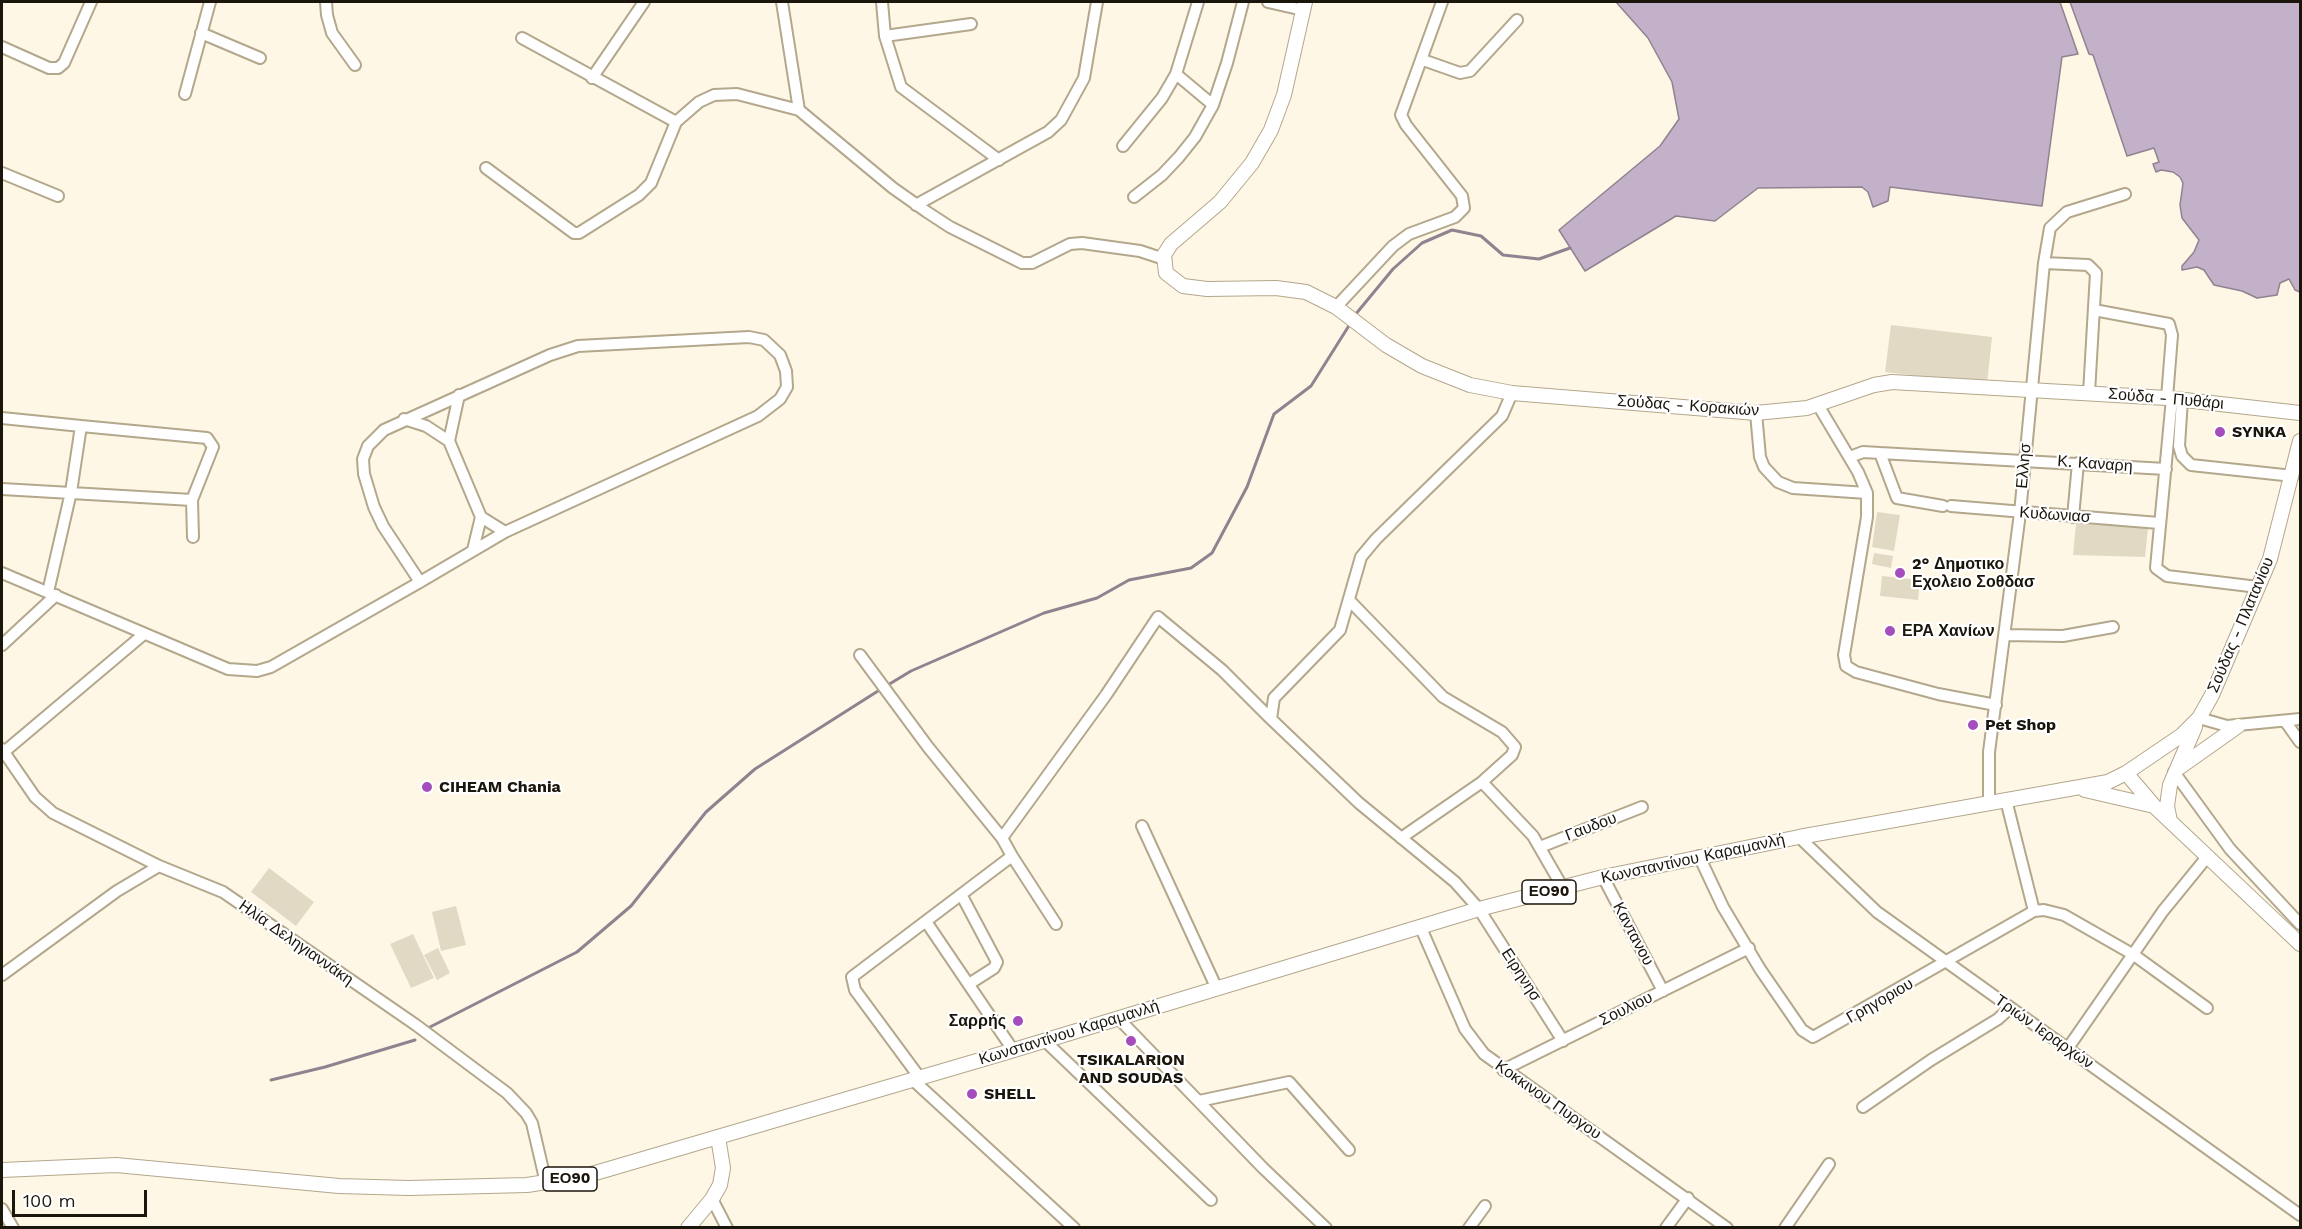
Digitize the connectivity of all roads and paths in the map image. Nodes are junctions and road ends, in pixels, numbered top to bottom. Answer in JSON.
{"nodes":[{"id":1,"x":92,"y":2,"type":"edge"},
{"id":2,"x":210,"y":2,"type":"edge"},
{"id":3,"x":326,"y":2,"type":"edge"},
{"id":4,"x":644,"y":2,"type":"edge"},
{"id":5,"x":782,"y":2,"type":"edge"},
{"id":6,"x":882,"y":2,"type":"edge"},
{"id":7,"x":1097,"y":2,"type":"edge"},
{"id":8,"x":1198,"y":2,"type":"edge"},
{"id":9,"x":1243,"y":2,"type":"edge"},
{"id":10,"x":1268,"y":2,"type":"edge"},
{"id":11,"x":1442,"y":2,"type":"edge"},
{"id":12,"x":1304,"y":6,"type":"edge"},
{"id":13,"x":1517,"y":20,"type":"dead end"},
{"id":14,"x":970,"y":24,"type":"dead end"},
{"id":15,"x":201,"y":33,"type":"junction"},
{"id":16,"x":885,"y":36,"type":"junction"},
{"id":17,"x":522,"y":38,"type":"dead end"},
{"id":18,"x":2,"y":47,"type":"edge"},
{"id":19,"x":260,"y":58,"type":"dead end"},
{"id":20,"x":1423,"y":60,"type":"junction"},
{"id":21,"x":355,"y":65,"type":"dead end"},
{"id":22,"x":1176,"y":74,"type":"junction"},
{"id":23,"x":592,"y":78,"type":"junction"},
{"id":24,"x":185,"y":94,"type":"dead end"},
{"id":25,"x":1213,"y":105,"type":"junction"},
{"id":26,"x":799,"y":110,"type":"junction"},
{"id":27,"x":676,"y":122,"type":"junction"},
{"id":28,"x":1124,"y":146,"type":"dead end"},
{"id":29,"x":999,"y":160,"type":"junction"},
{"id":30,"x":486,"y":168,"type":"dead end"},
{"id":31,"x":2,"y":172,"type":"edge"},
{"id":32,"x":2125,"y":194,"type":"dead end"},
{"id":33,"x":58,"y":196,"type":"dead end"},
{"id":34,"x":1134,"y":197,"type":"dead end"},
{"id":35,"x":916,"y":205,"type":"junction"},
{"id":36,"x":1164,"y":259,"type":"junction"},
{"id":37,"x":2044,"y":263,"type":"junction"},
{"id":38,"x":1340,"y":310,"type":"junction"},
{"id":39,"x":2094,"y":310,"type":"junction"},
{"id":40,"x":2031,"y":391,"type":"junction"},
{"id":41,"x":1512,"y":393,"type":"junction"},
{"id":42,"x":2089,"y":393,"type":"junction"},
{"id":43,"x":459,"y":395,"type":"junction"},
{"id":44,"x":2174,"y":398,"type":"junction"},
{"id":45,"x":1818,"y":405,"type":"junction"},
{"id":46,"x":1756,"y":413,"type":"junction"},
{"id":47,"x":2301,"y":413,"type":"edge"},
{"id":48,"x":2,"y":418,"type":"edge"},
{"id":49,"x":405,"y":419,"type":"junction"},
{"id":50,"x":81,"y":426,"type":"junction"},
{"id":51,"x":448,"y":441,"type":"junction"},
{"id":52,"x":2301,"y":441,"type":"edge"},
{"id":53,"x":1880,"y":453,"type":"junction"},
{"id":54,"x":1850,"y":457,"type":"junction"},
{"id":55,"x":2024,"y":459,"type":"junction"},
{"id":56,"x":2078,"y":463,"type":"junction"},
{"id":57,"x":2166,"y":469,"type":"junction"},
{"id":58,"x":2293,"y":476,"type":"junction"},
{"id":59,"x":2,"y":489,"type":"edge"},
{"id":60,"x":71,"y":492,"type":"junction"},
{"id":61,"x":1866,"y":493,"type":"junction"},
{"id":62,"x":192,"y":500,"type":"junction"},
{"id":63,"x":2020,"y":513,"type":"junction"},
{"id":64,"x":481,"y":517,"type":"junction"},
{"id":65,"x":2073,"y":517,"type":"junction"},
{"id":66,"x":2159,"y":523,"type":"junction"},
{"id":67,"x":505,"y":532,"type":"junction"},
{"id":68,"x":193,"y":537,"type":"dead end"},
{"id":69,"x":473,"y":550,"type":"junction"},
{"id":70,"x":2,"y":573,"type":"edge"},
{"id":71,"x":420,"y":582,"type":"junction"},
{"id":72,"x":2258,"y":587,"type":"junction"},
{"id":73,"x":52,"y":594,"type":"junction"},
{"id":74,"x":1349,"y":600,"type":"junction"},
{"id":75,"x":2113,"y":627,"type":"dead end"},
{"id":76,"x":144,"y":634,"type":"junction"},
{"id":77,"x":2005,"y":635,"type":"junction"},
{"id":78,"x":2,"y":645,"type":"edge"},
{"id":79,"x":860,"y":656,"type":"dead end"},
{"id":80,"x":1996,"y":705,"type":"junction"},
{"id":81,"x":2199,"y":718,"type":"junction"},
{"id":82,"x":1271,"y":719,"type":"junction"},
{"id":83,"x":2301,"y":719,"type":"edge"},
{"id":84,"x":2285,"y":721,"type":"junction"},
{"id":85,"x":2238,"y":726,"type":"junction"},
{"id":86,"x":2301,"y":742,"type":"edge"},
{"id":87,"x":3,"y":751,"type":"edge"},
{"id":88,"x":2174,"y":772,"type":"junction"},
{"id":89,"x":2126,"y":773,"type":"junction"},
{"id":90,"x":1482,"y":782,"type":"junction"},
{"id":91,"x":2078,"y":788,"type":"junction"},
{"id":92,"x":2006,"y":800,"type":"junction"},
{"id":93,"x":1989,"y":803,"type":"junction"},
{"id":94,"x":1642,"y":807,"type":"dead end"},
{"id":95,"x":2155,"y":807,"type":"junction"},
{"id":96,"x":2170,"y":821,"type":"junction"},
{"id":97,"x":1142,"y":826,"type":"dead end"},
{"id":98,"x":1799,"y":837,"type":"junction"},
{"id":99,"x":1002,"y":838,"type":"junction"},
{"id":100,"x":1401,"y":838,"type":"junction"},
{"id":101,"x":1539,"y":847,"type":"junction"},
{"id":102,"x":1012,"y":856,"type":"junction"},
{"id":103,"x":1699,"y":856,"type":"junction"},
{"id":104,"x":2207,"y":857,"type":"junction"},
{"id":105,"x":159,"y":866,"type":"junction"},
{"id":106,"x":1603,"y":877,"type":"junction"},
{"id":107,"x":1563,"y":888,"type":"junction"},
{"id":108,"x":962,"y":896,"type":"junction"},
{"id":109,"x":1479,"y":909,"type":"junction"},
{"id":110,"x":2034,"y":912,"type":"junction"},
{"id":111,"x":2300,"y":922,"type":"edge"},
{"id":112,"x":927,"y":923,"type":"junction"},
{"id":113,"x":1056,"y":924,"type":"dead end"},
{"id":114,"x":1420,"y":928,"type":"junction"},
{"id":115,"x":2301,"y":944,"type":"edge"},
{"id":116,"x":1749,"y":948,"type":"junction"},
{"id":117,"x":2134,"y":956,"type":"junction"},
{"id":118,"x":1946,"y":963,"type":"junction"},
{"id":119,"x":2,"y":975,"type":"edge"},
{"id":120,"x":969,"y":984,"type":"junction"},
{"id":121,"x":1217,"y":989,"type":"junction"},
{"id":122,"x":1663,"y":991,"type":"junction"},
{"id":123,"x":2010,"y":1008,"type":"junction"},
{"id":124,"x":2207,"y":1008,"type":"dead end"},
{"id":125,"x":1118,"y":1018,"type":"junction"},
{"id":126,"x":1044,"y":1040,"type":"junction"},
{"id":127,"x":1563,"y":1041,"type":"junction"},
{"id":128,"x":2068,"y":1048,"type":"junction"},
{"id":129,"x":1013,"y":1050,"type":"junction"},
{"id":130,"x":1503,"y":1070,"type":"junction"},
{"id":131,"x":916,"y":1079,"type":"junction"},
{"id":132,"x":1199,"y":1101,"type":"junction"},
{"id":133,"x":1863,"y":1107,"type":"dead end"},
{"id":134,"x":718,"y":1137,"type":"junction"},
{"id":135,"x":1349,"y":1150,"type":"dead end"},
{"id":136,"x":1829,"y":1164,"type":"dead end"},
{"id":137,"x":2,"y":1170,"type":"edge"},
{"id":138,"x":546,"y":1183,"type":"junction"},
{"id":139,"x":1688,"y":1198,"type":"junction"},
{"id":140,"x":712,"y":1199,"type":"junction"},
{"id":141,"x":1211,"y":1200,"type":"dead end"},
{"id":142,"x":1485,"y":1206,"type":"dead end"},
{"id":143,"x":2,"y":1209,"type":"edge"},
{"id":144,"x":2301,"y":1215,"type":"edge"},
{"id":145,"x":13,"y":1227,"type":"edge"},
{"id":146,"x":688,"y":1227,"type":"edge"},
{"id":147,"x":728,"y":1227,"type":"edge"},
{"id":148,"x":1074,"y":1227,"type":"edge"},
{"id":149,"x":1326,"y":1227,"type":"edge"},
{"id":150,"x":1469,"y":1227,"type":"edge"},
{"id":151,"x":1666,"y":1227,"type":"edge"},
{"id":152,"x":1726,"y":1227,"type":"edge"},
{"id":153,"x":1785,"y":1227,"type":"edge"}],
"edges":[{"from":1,"to":18,"type":"street"},
{"from":2,"to":15,"type":"street"},
{"from":3,"to":21,"type":"street"},
{"from":4,"to":23,"type":"street"},
{"from":5,"to":26,"type":"street"},
{"from":6,"to":16,"type":"street"},
{"from":7,"to":29,"type":"street"},
{"from":8,"to":22,"type":"street"},
{"from":9,"to":25,"type":"street"},
{"from":10,"to":12,"type":"street"},
{"from":11,"to":20,"type":"street"},
{"from":12,"to":36,"type":"main road"},
{"from":13,"to":20,"type":"street"},
{"from":14,"to":16,"type":"street"},
{"from":15,"to":19,"type":"street"},
{"from":15,"to":24,"type":"street"},
{"from":16,"to":29,"type":"street"},
{"from":17,"to":23,"type":"street"},
{"from":20,"to":38,"type":"street"},
{"from":22,"to":25,"type":"street"},
{"from":22,"to":28,"type":"street"},
{"from":23,"to":27,"type":"street"},
{"from":25,"to":34,"type":"street"},
{"from":26,"to":27,"type":"street"},
{"from":26,"to":35,"type":"street"},
{"from":27,"to":30,"type":"street"},
{"from":29,"to":35,"type":"street"},
{"from":31,"to":33,"type":"street"},
{"from":32,"to":37,"type":"street","name":"Ελλησ"},
{"from":35,"to":36,"type":"street"},
{"from":36,"to":38,"type":"main road"},
{"from":37,"to":39,"type":"street"},
{"from":37,"to":40,"type":"street","name":"Ελλησ"},
{"from":38,"to":41,"type":"main road","name":"Σούδας - Κορακιών"},
{"from":39,"to":42,"type":"street"},
{"from":39,"to":44,"type":"street"},
{"from":40,"to":42,"type":"main road","name":"Σούδα - Πυθάρι"},
{"from":40,"to":45,"type":"main road","name":"Σούδας - Κορακιών"},
{"from":40,"to":55,"type":"street","name":"Ελλησ"},
{"from":41,"to":46,"type":"main road","name":"Σούδας - Κορακιών"},
{"from":41,"to":74,"type":"street"},
{"from":42,"to":44,"type":"main road","name":"Σούδα - Πυθάρι"},
{"from":43,"to":49,"type":"street"},
{"from":43,"to":51,"type":"street"},
{"from":43,"to":67,"type":"street"},
{"from":44,"to":47,"type":"main road","name":"Σούδα - Πυθάρι"},
{"from":44,"to":57,"type":"street"},
{"from":44,"to":58,"type":"street"},
{"from":45,"to":46,"type":"main road","name":"Σούδας - Κορακιών"},
{"from":45,"to":54,"type":"street"},
{"from":46,"to":61,"type":"street"},
{"from":48,"to":50,"type":"street"},
{"from":49,"to":51,"type":"street"},
{"from":49,"to":71,"type":"street"},
{"from":50,"to":60,"type":"street"},
{"from":50,"to":62,"type":"street"},
{"from":51,"to":64,"type":"street"},
{"from":52,"to":58,"type":"main road","name":"Σούδας - Πλατανίου","number":"ΕΟ90"},
{"from":53,"to":54,"type":"street","name":"Κ. Καναρη"},
{"from":53,"to":55,"type":"street","name":"Κ. Καναρη"},
{"from":53,"to":63,"type":"street","name":"Κυδωνιασ"},
{"from":54,"to":61,"type":"street"},
{"from":55,"to":56,"type":"street","name":"Κ. Καναρη"},
{"from":55,"to":63,"type":"street","name":"Ελλησ"},
{"from":56,"to":57,"type":"street","name":"Κ. Καναρη"},
{"from":56,"to":65,"type":"street"},
{"from":57,"to":66,"type":"street"},
{"from":58,"to":72,"type":"main road","name":"Σούδας - Πλατανίου","number":"ΕΟ90"},
{"from":59,"to":60,"type":"street"},
{"from":60,"to":62,"type":"street"},
{"from":60,"to":73,"type":"street"},
{"from":61,"to":80,"type":"street"},
{"from":62,"to":68,"type":"street"},
{"from":63,"to":65,"type":"street","name":"Κυδωνιασ"},
{"from":63,"to":77,"type":"street","name":"Ελλησ"},
{"from":64,"to":67,"type":"street"},
{"from":64,"to":69,"type":"street"},
{"from":65,"to":66,"type":"street","name":"Κυδωνιασ"},
{"from":66,"to":72,"type":"street"},
{"from":67,"to":69,"type":"street"},
{"from":69,"to":71,"type":"street"},
{"from":70,"to":73,"type":"street"},
{"from":71,"to":76,"type":"street"},
{"from":72,"to":81,"type":"main road","name":"Σούδας - Πλατανίου","number":"ΕΟ90"},
{"from":73,"to":76,"type":"street"},
{"from":73,"to":78,"type":"street"},
{"from":74,"to":82,"type":"street"},
{"from":74,"to":90,"type":"street"},
{"from":75,"to":77,"type":"street"},
{"from":76,"to":87,"type":"street"},
{"from":77,"to":80,"type":"street","name":"Ελλησ"},
{"from":79,"to":99,"type":"street"},
{"from":80,"to":93,"type":"street","name":"Ελλησ"},
{"from":81,"to":85,"type":"street"},
{"from":81,"to":88,"type":"main road"},
{"from":81,"to":89,"type":"main road","name":"Σούδας - Πλατανίου","number":"ΕΟ90"},
{"from":82,"to":99,"type":"street","name":"Ειρηνησ"},
{"from":82,"to":100,"type":"street","name":"Ειρηνησ"},
{"from":83,"to":84,"type":"street"},
{"from":84,"to":85,"type":"street"},
{"from":84,"to":86,"type":"street"},
{"from":85,"to":88,"type":"main road"},
{"from":87,"to":105,"type":"street","name":"Ηλία Δεληγιαννάκη"},
{"from":88,"to":96,"type":"main road"},
{"from":88,"to":111,"type":"street"},
{"from":89,"to":91,"type":"main road","name":"Κωνσταντίνου Καραμανλή","number":"ΕΟ90"},
{"from":89,"to":95,"type":"main road"},
{"from":90,"to":100,"type":"street"},
{"from":90,"to":101,"type":"street"},
{"from":91,"to":92,"type":"main road","name":"Κωνσταντίνου Καραμανλή","number":"ΕΟ90"},
{"from":91,"to":95,"type":"main road"},
{"from":92,"to":93,"type":"main road","name":"Κωνσταντίνου Καραμανλή","number":"ΕΟ90"},
{"from":92,"to":110,"type":"street"},
{"from":93,"to":98,"type":"main road","name":"Κωνσταντίνου Καραμανλή","number":"ΕΟ90"},
{"from":94,"to":101,"type":"street","name":"Γαυδου"},
{"from":95,"to":96,"type":"main road"},
{"from":96,"to":104,"type":"main road"},
{"from":97,"to":121,"type":"street"},
{"from":98,"to":103,"type":"main road","name":"Κωνσταντίνου Καραμανλή","number":"ΕΟ90"},
{"from":98,"to":118,"type":"street","name":"Τριών Ιεραρχών"},
{"from":99,"to":102,"type":"street"},
{"from":100,"to":109,"type":"street","name":"Ειρηνησ"},
{"from":101,"to":107,"type":"street"},
{"from":102,"to":108,"type":"street"},
{"from":102,"to":113,"type":"street"},
{"from":103,"to":106,"type":"main road","name":"Κωνσταντίνου Καραμανλή","number":"ΕΟ90"},
{"from":103,"to":116,"type":"street"},
{"from":104,"to":115,"type":"main road"},
{"from":104,"to":117,"type":"street"},
{"from":105,"to":119,"type":"street"},
{"from":105,"to":138,"type":"street","name":"Ηλία Δεληγιαννάκη"},
{"from":106,"to":107,"type":"main road","name":"Κωνσταντίνου Καραμανλή","number":"ΕΟ90"},
{"from":106,"to":122,"type":"street","name":"Καντανου"},
{"from":107,"to":109,"type":"main road","name":"Κωνσταντίνου Καραμανλή","number":"ΕΟ90"},
{"from":108,"to":112,"type":"street"},
{"from":108,"to":120,"type":"street"},
{"from":109,"to":114,"type":"main road","name":"Κωνσταντίνου Καραμανλή","number":"ΕΟ90"},
{"from":109,"to":127,"type":"street","name":"Ειρηνησ"},
{"from":110,"to":117,"type":"street"},
{"from":110,"to":118,"type":"street","name":"Γρηγοριου"},
{"from":112,"to":120,"type":"street"},
{"from":112,"to":131,"type":"street"},
{"from":114,"to":121,"type":"main road","name":"Κωνσταντίνου Καραμανλή","number":"ΕΟ90"},
{"from":114,"to":130,"type":"street","name":"Κοκκινου Πυργου"},
{"from":116,"to":118,"type":"street","name":"Γρηγοριου"},
{"from":116,"to":122,"type":"street","name":"Σουλιου"},
{"from":117,"to":124,"type":"street"},
{"from":117,"to":128,"type":"street"},
{"from":118,"to":123,"type":"street","name":"Τριών Ιεραρχών"},
{"from":120,"to":129,"type":"street"},
{"from":121,"to":125,"type":"main road","name":"Κωνσταντίνου Καραμανλή","number":"ΕΟ90"},
{"from":122,"to":127,"type":"street","name":"Σουλιου"},
{"from":123,"to":128,"type":"street","name":"Τριών Ιεραρχών"},
{"from":123,"to":133,"type":"street"},
{"from":125,"to":126,"type":"main road","name":"Κωνσταντίνου Καραμανλή","number":"ΕΟ90"},
{"from":125,"to":132,"type":"street"},
{"from":126,"to":129,"type":"main road","name":"Κωνσταντίνου Καραμανλή","number":"ΕΟ90"},
{"from":126,"to":141,"type":"street"},
{"from":127,"to":130,"type":"street","name":"Σουλιου"},
{"from":128,"to":144,"type":"street","name":"Τριών Ιεραρχών"},
{"from":129,"to":131,"type":"main road","name":"Κωνσταντίνου Καραμανλή","number":"ΕΟ90"},
{"from":130,"to":139,"type":"street","name":"Κοκκινου Πυργου"},
{"from":131,"to":134,"type":"main road","name":"Κωνσταντίνου Καραμανλή","number":"ΕΟ90"},
{"from":131,"to":148,"type":"street"},
{"from":132,"to":135,"type":"street"},
{"from":132,"to":149,"type":"street"},
{"from":134,"to":138,"type":"main road","name":"Κωνσταντίνου Καραμανλή","number":"ΕΟ90"},
{"from":134,"to":140,"type":"main road"},
{"from":136,"to":153,"type":"street"},
{"from":137,"to":138,"type":"main road","name":"Κωνσταντίνου Καραμανλή","number":"ΕΟ90"},
{"from":139,"to":151,"type":"street"},
{"from":139,"to":152,"type":"street","name":"Κοκκινου Πυργου"},
{"from":140,"to":146,"type":"main road"},
{"from":140,"to":147,"type":"street"},
{"from":142,"to":150,"type":"street"},
{"from":143,"to":145,"type":"street"}]}
